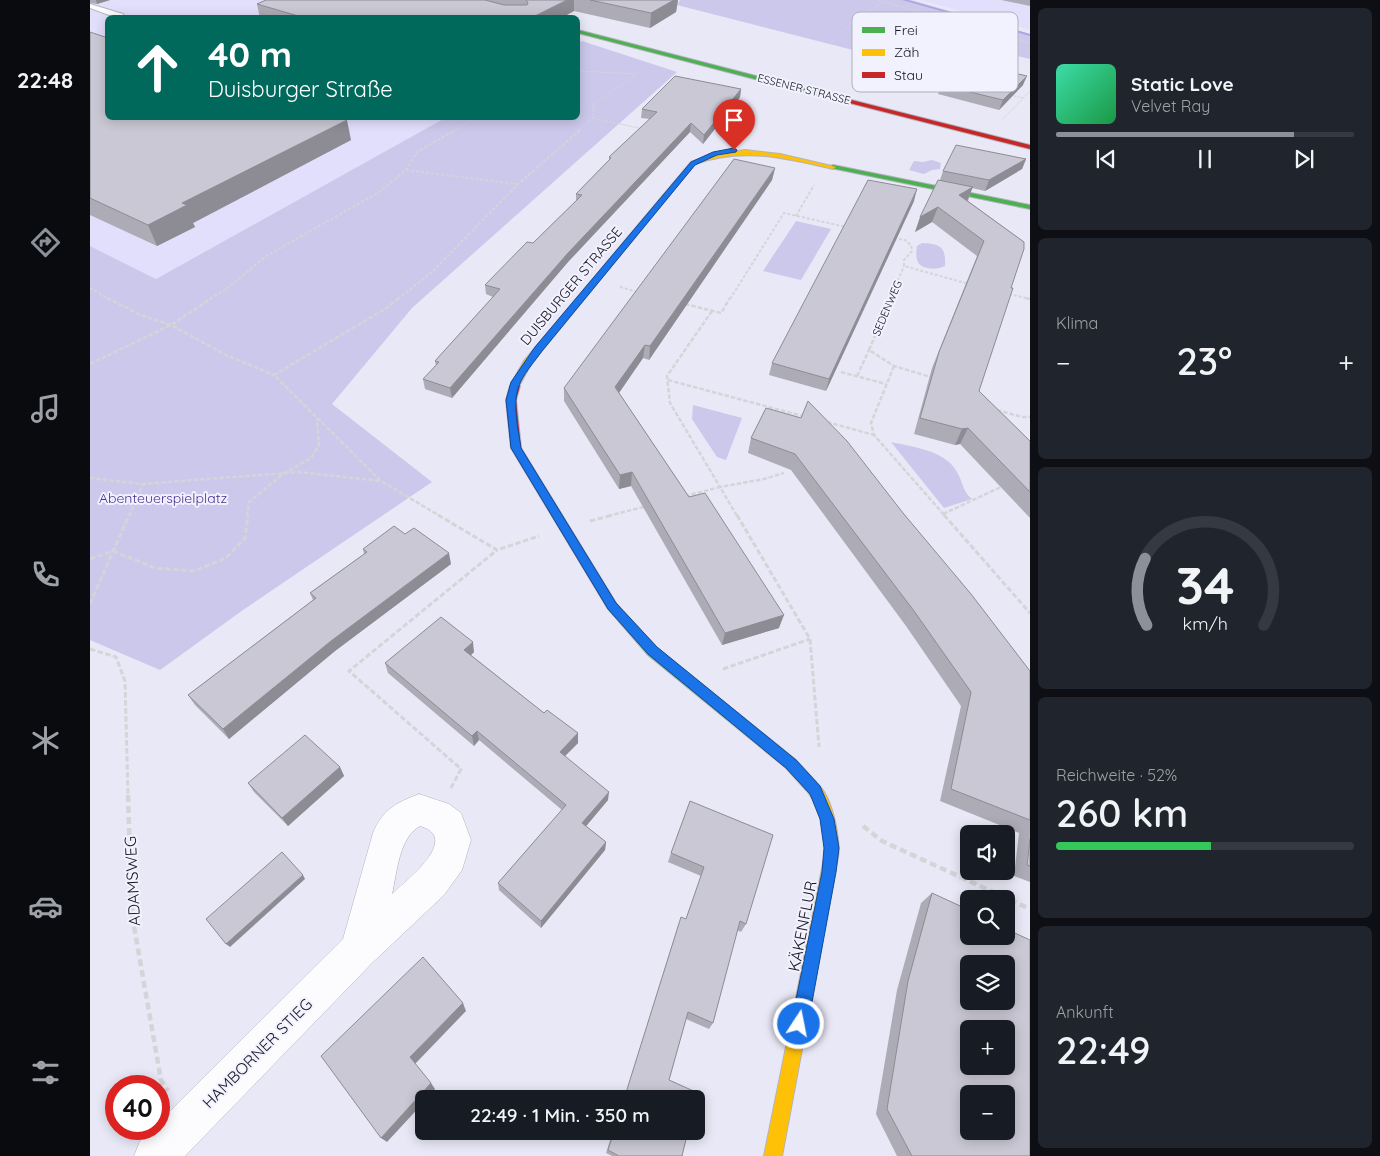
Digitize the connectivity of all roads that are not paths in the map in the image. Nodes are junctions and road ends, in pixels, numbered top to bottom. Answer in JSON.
{"nodes":[{"id":1,"x":90,"y":6,"type":"edge"},
{"id":2,"x":117,"y":15,"type":"edge"},
{"id":3,"x":580,"y":33,"type":"edge"},
{"id":4,"x":1030,"y":147,"type":"edge"},
{"id":5,"x":1030,"y":206,"type":"edge"},
{"id":6,"x":827,"y":819,"type":"joint"},
{"id":7,"x":359,"y":950,"type":"junction"},
{"id":8,"x":155,"y":1156,"type":"edge"},
{"id":9,"x":774,"y":1156,"type":"edge"}],
"edges":[{"from":1,"to":2,"type":"lane"},
{"from":3,"to":4,"type":"street","name":"ESSENER STRASSE"},
{"from":5,"to":6,"type":"street","name":"DUISBURGER STRASSE"},
{"from":6,"to":9,"type":"street","name":"KÄKENFLUR"},
{"from":7,"to":7,"type":"street","name":"HAMBORNER STIEG"},
{"from":7,"to":8,"type":"street","name":"HAMBORNER STIEG"}]}
